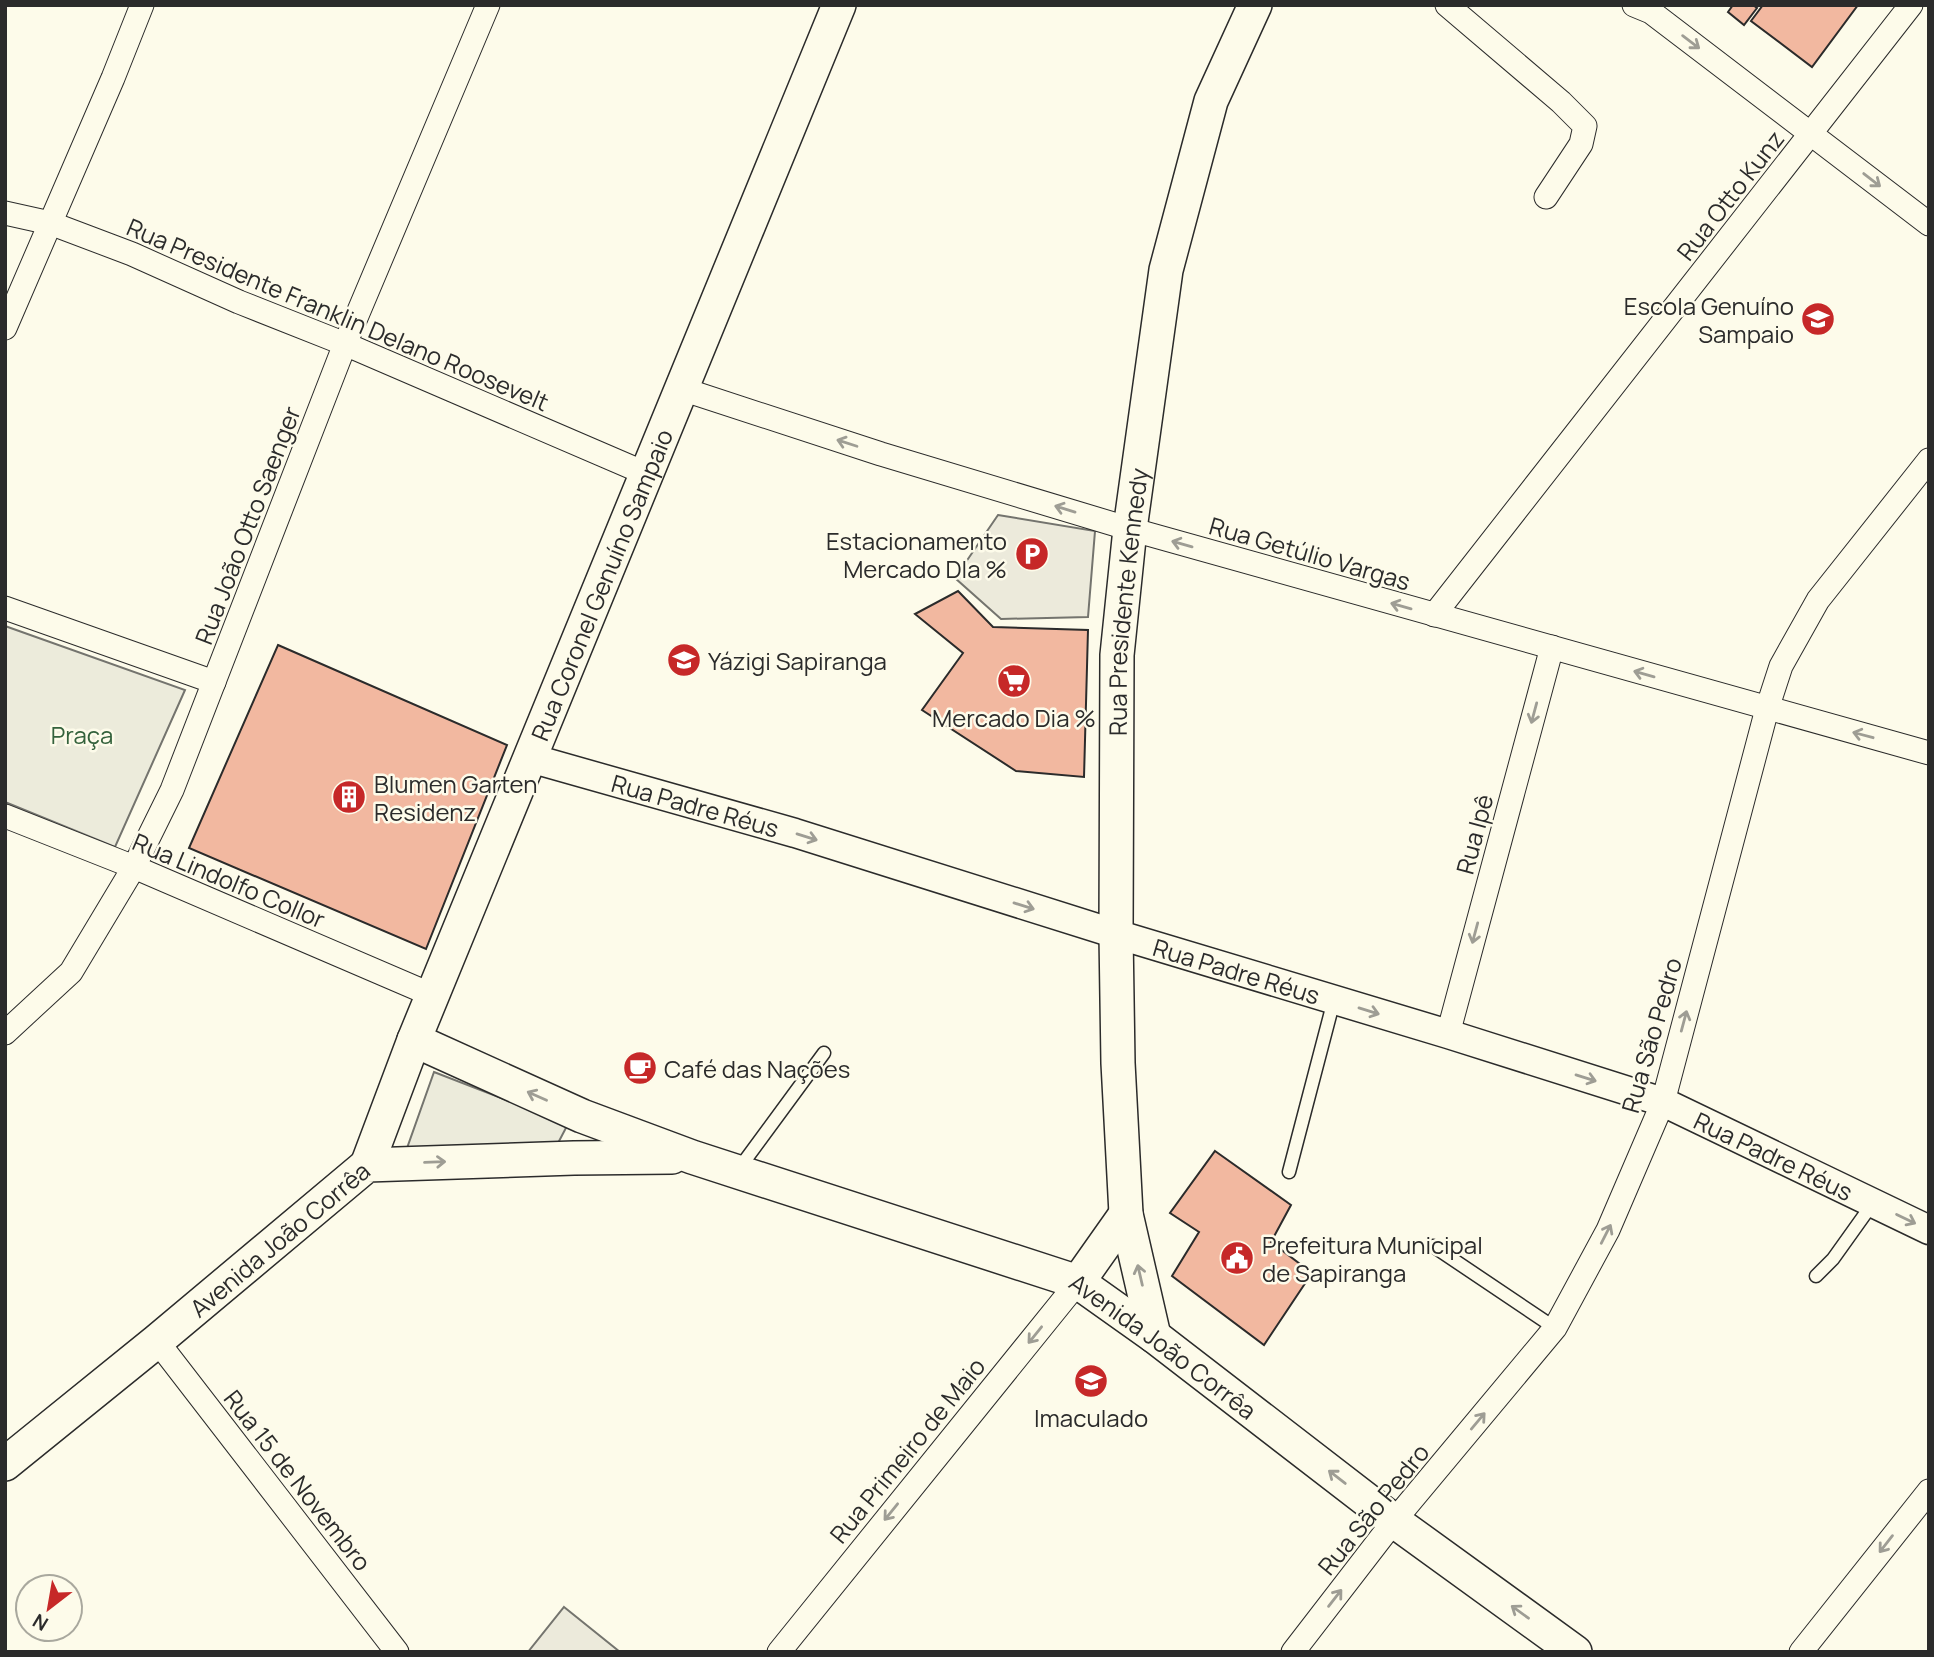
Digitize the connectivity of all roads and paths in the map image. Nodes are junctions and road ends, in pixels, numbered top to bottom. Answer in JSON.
{"nodes":[{"id":1,"x":142,"y":5,"type":"edge"},
{"id":2,"x":488,"y":5,"type":"edge"},
{"id":3,"x":839,"y":5,"type":"edge"},
{"id":4,"x":1255,"y":5,"type":"edge"},
{"id":5,"x":1447,"y":5,"type":"edge"},
{"id":6,"x":1634,"y":5,"type":"edge"},
{"id":7,"x":1911,"y":5,"type":"edge"},
{"id":8,"x":1812,"y":133,"type":"junction"},
{"id":9,"x":1546,"y":197,"type":"dead end"},
{"id":10,"x":5,"y":213,"type":"edge"},
{"id":11,"x":50,"y":223,"type":"junction"},
{"id":12,"x":1929,"y":224,"type":"edge"},
{"id":13,"x":5,"y":328,"type":"edge"},
{"id":14,"x":345,"y":344,"type":"junction"},
{"id":15,"x":682,"y":389,"type":"junction"},
{"id":16,"x":1929,"y":460,"type":"edge"},
{"id":17,"x":647,"y":474,"type":"junction"},
{"id":18,"x":1130,"y":529,"type":"junction"},
{"id":19,"x":5,"y":608,"type":"edge"},
{"id":20,"x":1434,"y":615,"type":"junction"},
{"id":21,"x":1552,"y":647,"type":"junction"},
{"id":22,"x":214,"y":682,"type":"junction"},
{"id":23,"x":1767,"y":709,"type":"junction"},
{"id":24,"x":1929,"y":753,"type":"edge"},
{"id":25,"x":530,"y":758,"type":"junction"},
{"id":26,"x":5,"y":816,"type":"edge"},
{"id":27,"x":134,"y":867,"type":"junction"},
{"id":28,"x":1116,"y":934,"type":"junction"},
{"id":29,"x":432,"y":995,"type":"junction"},
{"id":30,"x":1334,"y":1000,"type":"junction"},
{"id":31,"x":5,"y":1033,"type":"edge"},
{"id":32,"x":1448,"y":1034,"type":"junction"},
{"id":33,"x":414,"y":1040,"type":"junction"},
{"id":34,"x":824,"y":1053,"type":"dead end"},
{"id":35,"x":1663,"y":1102,"type":"junction"},
{"id":36,"x":582,"y":1116,"type":"junction"},
{"id":37,"x":692,"y":1157,"type":"junction"},
{"id":38,"x":573,"y":1158,"type":"junction"},
{"id":39,"x":367,"y":1165,"type":"junction"},
{"id":40,"x":738,"y":1171,"type":"junction"},
{"id":41,"x":1289,"y":1172,"type":"dead end"},
{"id":42,"x":1873,"y":1203,"type":"junction"},
{"id":43,"x":1126,"y":1214,"type":"junction"},
{"id":44,"x":1929,"y":1230,"type":"edge"},
{"id":45,"x":1433,"y":1246,"type":"dead end"},
{"id":46,"x":1816,"y":1276,"type":"dead end"},
{"id":47,"x":1078,"y":1282,"type":"junction"},
{"id":48,"x":1555,"y":1328,"type":"junction"},
{"id":49,"x":1154,"y":1336,"type":"junction"},
{"id":50,"x":157,"y":1340,"type":"junction"},
{"id":51,"x":5,"y":1464,"type":"edge"},
{"id":52,"x":1929,"y":1491,"type":"edge"},
{"id":53,"x":1394,"y":1521,"type":"junction"},
{"id":54,"x":397,"y":1652,"type":"edge"},
{"id":55,"x":779,"y":1652,"type":"edge"},
{"id":56,"x":1293,"y":1652,"type":"edge"},
{"id":57,"x":1575,"y":1652,"type":"edge"},
{"id":58,"x":1801,"y":1652,"type":"edge"}],
"edges":[{"from":1,"to":11,"type":"street"},
{"from":2,"to":14,"type":"street","name":"Rua João Otto Saenger"},
{"from":3,"to":15,"type":"main road","name":"Rua Coronel Genuíno Sampaio"},
{"from":4,"to":18,"type":"main road","name":"Rua Presidente Kennedy"},
{"from":5,"to":9,"type":"street"},
{"from":6,"to":8,"type":"street","one_way":true},
{"from":7,"to":8,"type":"street","name":"Rua Otto Kunz"},
{"from":8,"to":12,"type":"street","one_way":true},
{"from":8,"to":20,"type":"street","name":"Rua Otto Kunz"},
{"from":10,"to":11,"type":"street","name":"Rua Presidente Franklin Delano Roosevelt"},
{"from":11,"to":13,"type":"street"},
{"from":11,"to":14,"type":"street","name":"Rua Presidente Franklin Delano Roosevelt"},
{"from":14,"to":17,"type":"street","name":"Rua Presidente Franklin Delano Roosevelt"},
{"from":14,"to":22,"type":"street","name":"Rua João Otto Saenger"},
{"from":15,"to":17,"type":"main road","name":"Rua Coronel Genuíno Sampaio"},
{"from":18,"to":15,"type":"street","name":"Rua Getúlio Vargas","one_way":true},
{"from":16,"to":23,"type":"street","name":"Rua São Pedro"},
{"from":17,"to":25,"type":"main road","name":"Rua Coronel Genuíno Sampaio"},
{"from":20,"to":18,"type":"street","name":"Rua Getúlio Vargas","one_way":true},
{"from":18,"to":28,"type":"main road","name":"Rua Presidente Kennedy"},
{"from":19,"to":22,"type":"street"},
{"from":20,"to":21,"type":"street","name":"Rua Getúlio Vargas"},
{"from":23,"to":21,"type":"street","name":"Rua Getúlio Vargas","one_way":true},
{"from":21,"to":32,"type":"street","name":"Rua Ipê","one_way":true},
{"from":22,"to":27,"type":"street","name":"Rua João Otto Saenger"},
{"from":24,"to":23,"type":"street","name":"Rua Getúlio Vargas","one_way":true},
{"from":35,"to":23,"type":"street","name":"Rua São Pedro","one_way":true},
{"from":25,"to":28,"type":"street","name":"Rua Padre Réus","one_way":true},
{"from":25,"to":29,"type":"main road","name":"Rua Coronel Genuíno Sampaio"},
{"from":26,"to":27,"type":"street","name":"Rua Lindolfo Collor"},
{"from":27,"to":29,"type":"street","name":"Rua Lindolfo Collor"},
{"from":27,"to":31,"type":"street","name":"Rua João Otto Saenger"},
{"from":28,"to":30,"type":"street","name":"Rua Padre Réus"},
{"from":28,"to":43,"type":"main road","name":"Rua Presidente Kennedy"},
{"from":29,"to":33,"type":"main road","name":"Rua Coronel Genuíno Sampaio"},
{"from":30,"to":32,"type":"street","name":"Rua Padre Réus","one_way":true},
{"from":30,"to":41,"type":"lane"},
{"from":32,"to":35,"type":"street","name":"Rua Padre Réus","one_way":true},
{"from":36,"to":33,"type":"main road","name":"Avenida João Corrêa","one_way":true},
{"from":33,"to":39,"type":"main road","name":"Rua Coronel Genuíno Sampaio"},
{"from":34,"to":40,"type":"lane"},
{"from":35,"to":42,"type":"street","name":"Rua Padre Réus"},
{"from":48,"to":35,"type":"street","name":"Rua São Pedro","one_way":true},
{"from":36,"to":37,"type":"main road","name":"Avenida João Corrêa"},
{"from":36,"to":38,"type":"main road"},
{"from":37,"to":38,"type":"main road","name":"Avenida João Corrêa"},
{"from":37,"to":40,"type":"main road","name":"Avenida João Corrêa"},
{"from":39,"to":38,"type":"main road","name":"Avenida João Corrêa","one_way":true},
{"from":39,"to":50,"type":"main road","name":"Avenida João Corrêa"},
{"from":40,"to":47,"type":"main road","name":"Avenida João Corrêa"},
{"from":42,"to":44,"type":"street","name":"Rua Padre Réus","one_way":true},
{"from":42,"to":46,"type":"lane"},
{"from":43,"to":47,"type":"main road"},
{"from":49,"to":43,"type":"main road","name":"Rua Presidente Kennedy","one_way":true},
{"from":45,"to":48,"type":"lane"},
{"from":47,"to":49,"type":"main road","name":"Avenida João Corrêa"},
{"from":47,"to":55,"type":"street","name":"Rua Primeiro de Maio","one_way":true},
{"from":53,"to":48,"type":"street","name":"Rua São Pedro","one_way":true},
{"from":53,"to":49,"type":"main road","name":"Avenida João Corrêa","one_way":true},
{"from":50,"to":51,"type":"main road","name":"Avenida João Corrêa"},
{"from":50,"to":54,"type":"street","name":"Rua 15 de Novembro"},
{"from":52,"to":58,"type":"street","one_way":true},
{"from":56,"to":53,"type":"street","name":"Rua São Pedro","one_way":true},
{"from":57,"to":53,"type":"main road","name":"Avenida João Corrêa","one_way":true}]}
